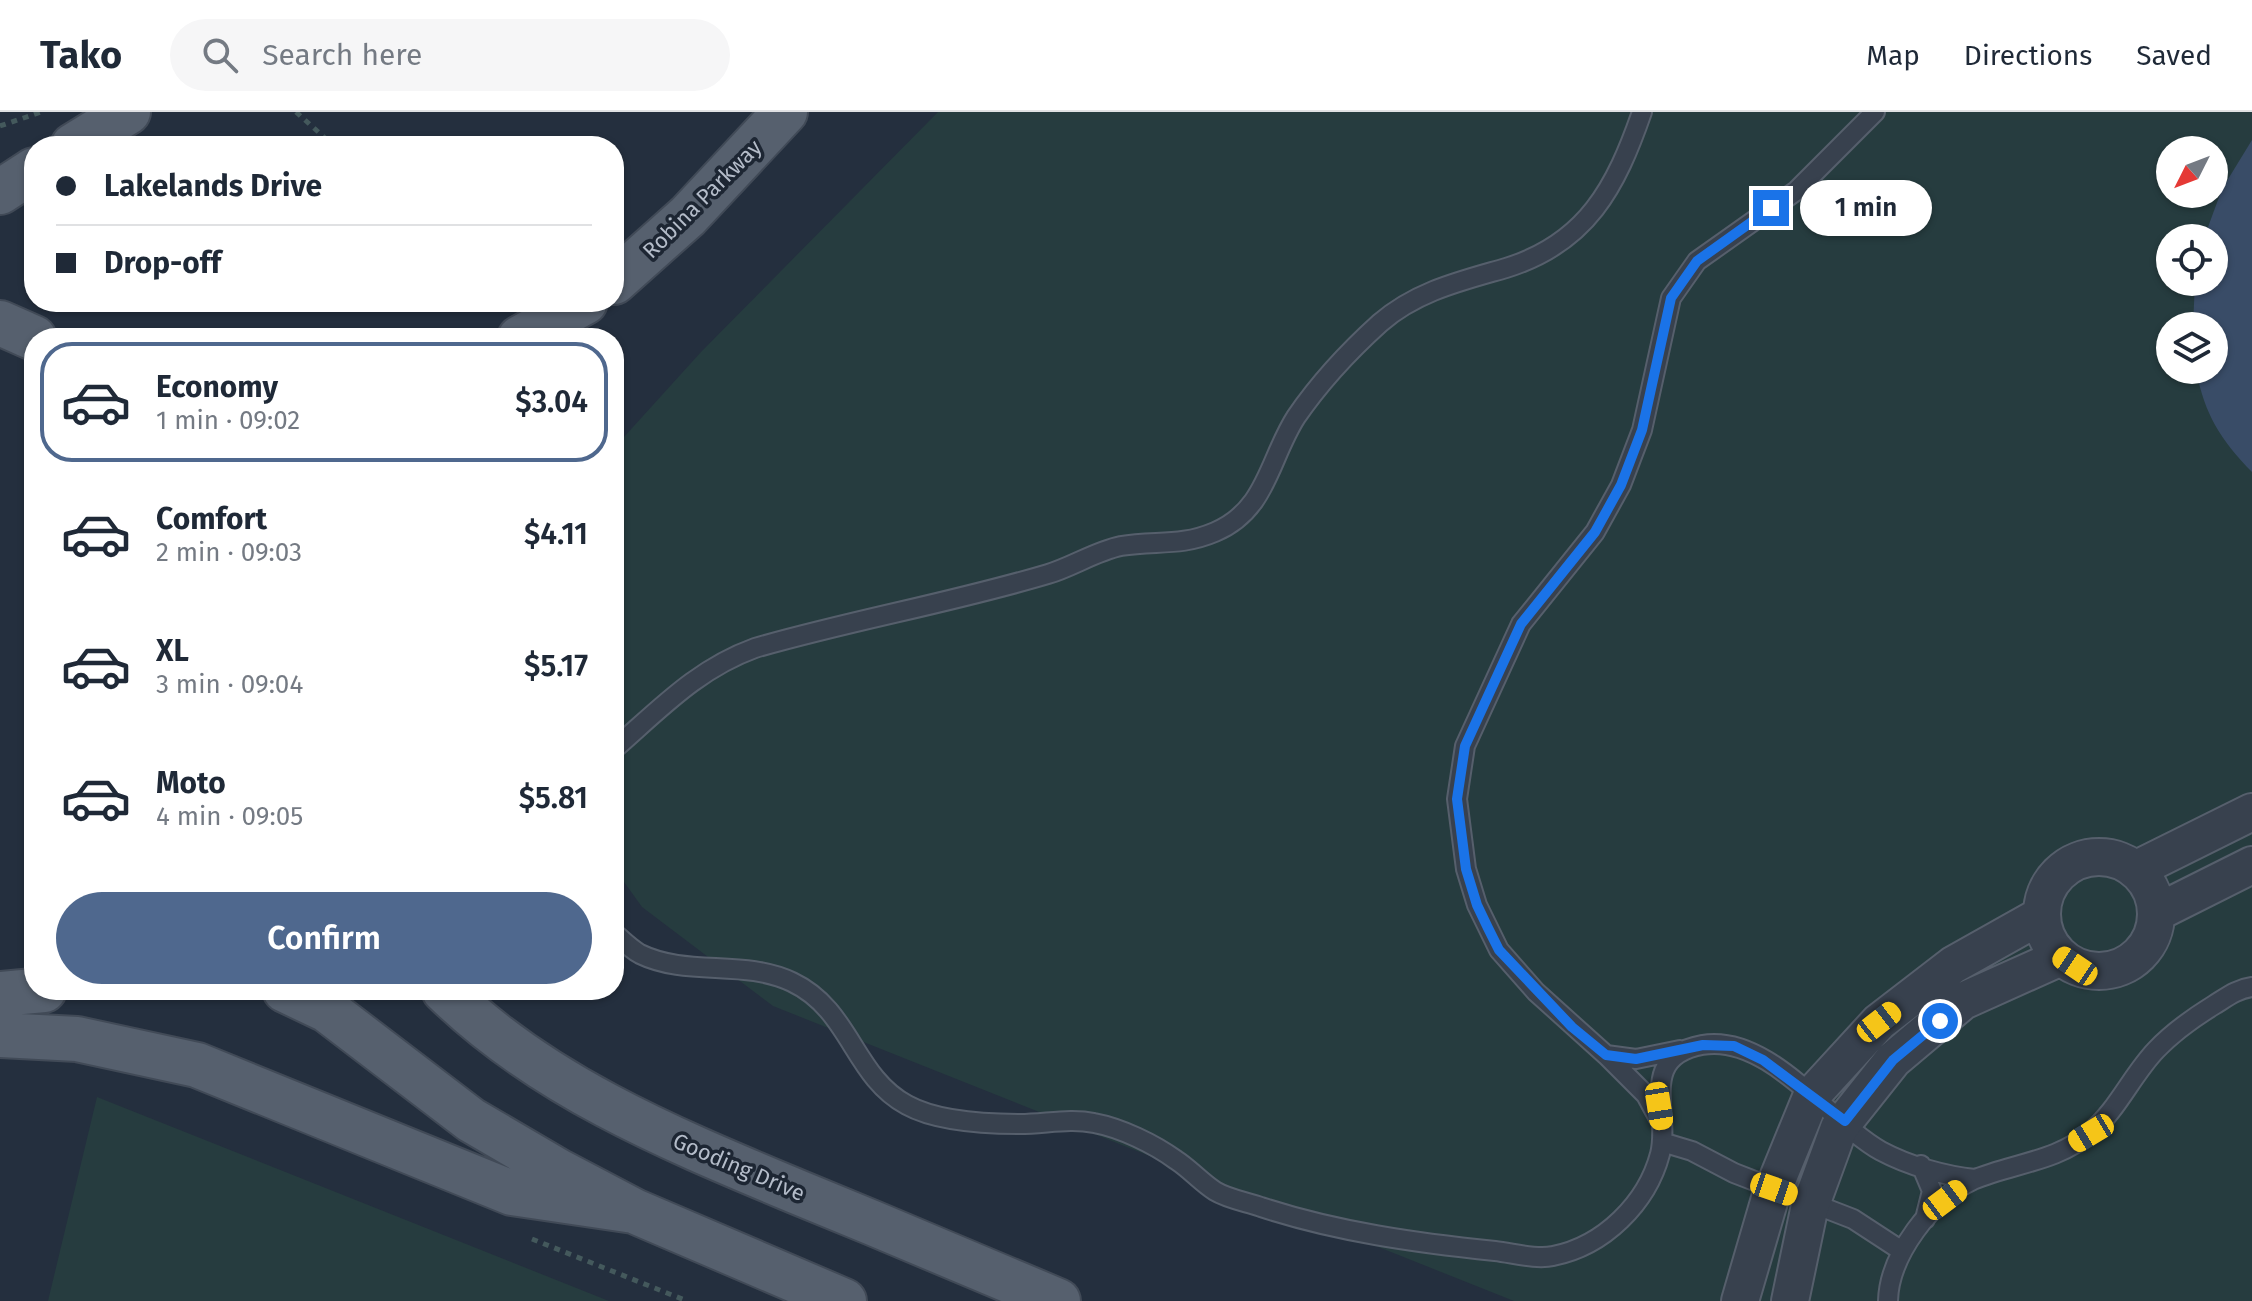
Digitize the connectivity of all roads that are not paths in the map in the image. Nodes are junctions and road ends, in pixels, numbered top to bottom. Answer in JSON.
{"nodes":[{"id":1,"x":128,"y":112,"type":"edge"},
{"id":2,"x":785,"y":112,"type":"edge"},
{"id":3,"x":1642,"y":112,"type":"edge"},
{"id":4,"x":1875,"y":112,"type":"edge"},
{"id":5,"x":89,"y":136,"type":"edge"},
{"id":6,"x":24,"y":176,"type":"edge"},
{"id":7,"x":0,"y":192,"type":"edge"},
{"id":8,"x":624,"y":273,"type":"edge"},
{"id":9,"x":567,"y":312,"type":"edge"},
{"id":10,"x":0,"y":323,"type":"edge"},
{"id":11,"x":538,"y":328,"type":"edge"},
{"id":12,"x":24,"y":334,"type":"edge"},
{"id":13,"x":624,"y":740,"type":"edge"},
{"id":14,"x":2252,"y":812,"type":"edge"},
{"id":15,"x":2252,"y":865,"type":"edge"},
{"id":16,"x":2135,"y":870,"type":"junction"},
{"id":17,"x":2156,"y":913,"type":"junction"},
{"id":18,"x":2042,"y":915,"type":"junction"},
{"id":19,"x":624,"y":941,"type":"edge"},
{"id":20,"x":2061,"y":957,"type":"junction"},
{"id":21,"x":2252,"y":987,"type":"edge"},
{"id":22,"x":24,"y":992,"type":"edge"},
{"id":23,"x":0,"y":994,"type":"edge"},
{"id":24,"x":303,"y":1000,"type":"edge"},
{"id":25,"x":456,"y":1000,"type":"edge"},
{"id":26,"x":0,"y":1035,"type":"edge"},
{"id":27,"x":1703,"y":1045,"type":"junction"},
{"id":28,"x":1606,"y":1055,"type":"junction"},
{"id":29,"x":1812,"y":1095,"type":"junction"},
{"id":30,"x":1845,"y":1121,"type":"junction"},
{"id":31,"x":1662,"y":1135,"type":"junction"},
{"id":32,"x":1921,"y":1165,"type":"junction"},
{"id":33,"x":1975,"y":1179,"type":"junction"},
{"id":34,"x":1774,"y":1189,"type":"junction"},
{"id":35,"x":1812,"y":1203,"type":"junction"},
{"id":36,"x":634,"y":1211,"type":"junction"},
{"id":37,"x":1923,"y":1224,"type":"junction"},
{"id":38,"x":1902,"y":1251,"type":"junction"},
{"id":39,"x":844,"y":1301,"type":"edge"},
{"id":40,"x":1058,"y":1301,"type":"edge"},
{"id":41,"x":1740,"y":1301,"type":"edge"},
{"id":42,"x":1790,"y":1301,"type":"edge"},
{"id":43,"x":1888,"y":1301,"type":"edge"}],
"edges":[{"from":1,"to":5,"type":"main road"},
{"from":2,"to":8,"type":"main road","name":"Robina Parkway"},
{"from":3,"to":13,"type":"lane"},
{"from":4,"to":28,"type":"lane"},
{"from":6,"to":7,"type":"main road"},
{"from":9,"to":11,"type":"main road"},
{"from":10,"to":12,"type":"main road"},
{"from":14,"to":16,"type":"street"},
{"from":15,"to":17,"type":"street"},
{"from":16,"to":17,"type":"street"},
{"from":16,"to":18,"type":"street"},
{"from":17,"to":20,"type":"street"},
{"from":18,"to":20,"type":"street"},
{"from":18,"to":29,"type":"street"},
{"from":19,"to":31,"type":"lane"},
{"from":20,"to":30,"type":"street"},
{"from":21,"to":33,"type":"lane"},
{"from":22,"to":23,"type":"main road"},
{"from":24,"to":36,"type":"main road"},
{"from":25,"to":40,"type":"main road","name":"Gooding Drive"},
{"from":26,"to":36,"type":"main road"},
{"from":27,"to":28,"type":"lane"},
{"from":27,"to":29,"type":"lane"},
{"from":27,"to":31,"type":"lane"},
{"from":28,"to":31,"type":"lane"},
{"from":29,"to":30,"type":"lane"},
{"from":29,"to":34,"type":"street"},
{"from":30,"to":32,"type":"lane"},
{"from":30,"to":35,"type":"street"},
{"from":31,"to":34,"type":"lane"},
{"from":32,"to":33,"type":"lane"},
{"from":32,"to":37,"type":"lane"},
{"from":33,"to":37,"type":"lane"},
{"from":34,"to":35,"type":"lane"},
{"from":34,"to":41,"type":"street"},
{"from":35,"to":38,"type":"lane"},
{"from":35,"to":42,"type":"street"},
{"from":36,"to":39,"type":"main road"},
{"from":37,"to":38,"type":"lane"},
{"from":38,"to":43,"type":"lane"}]}
